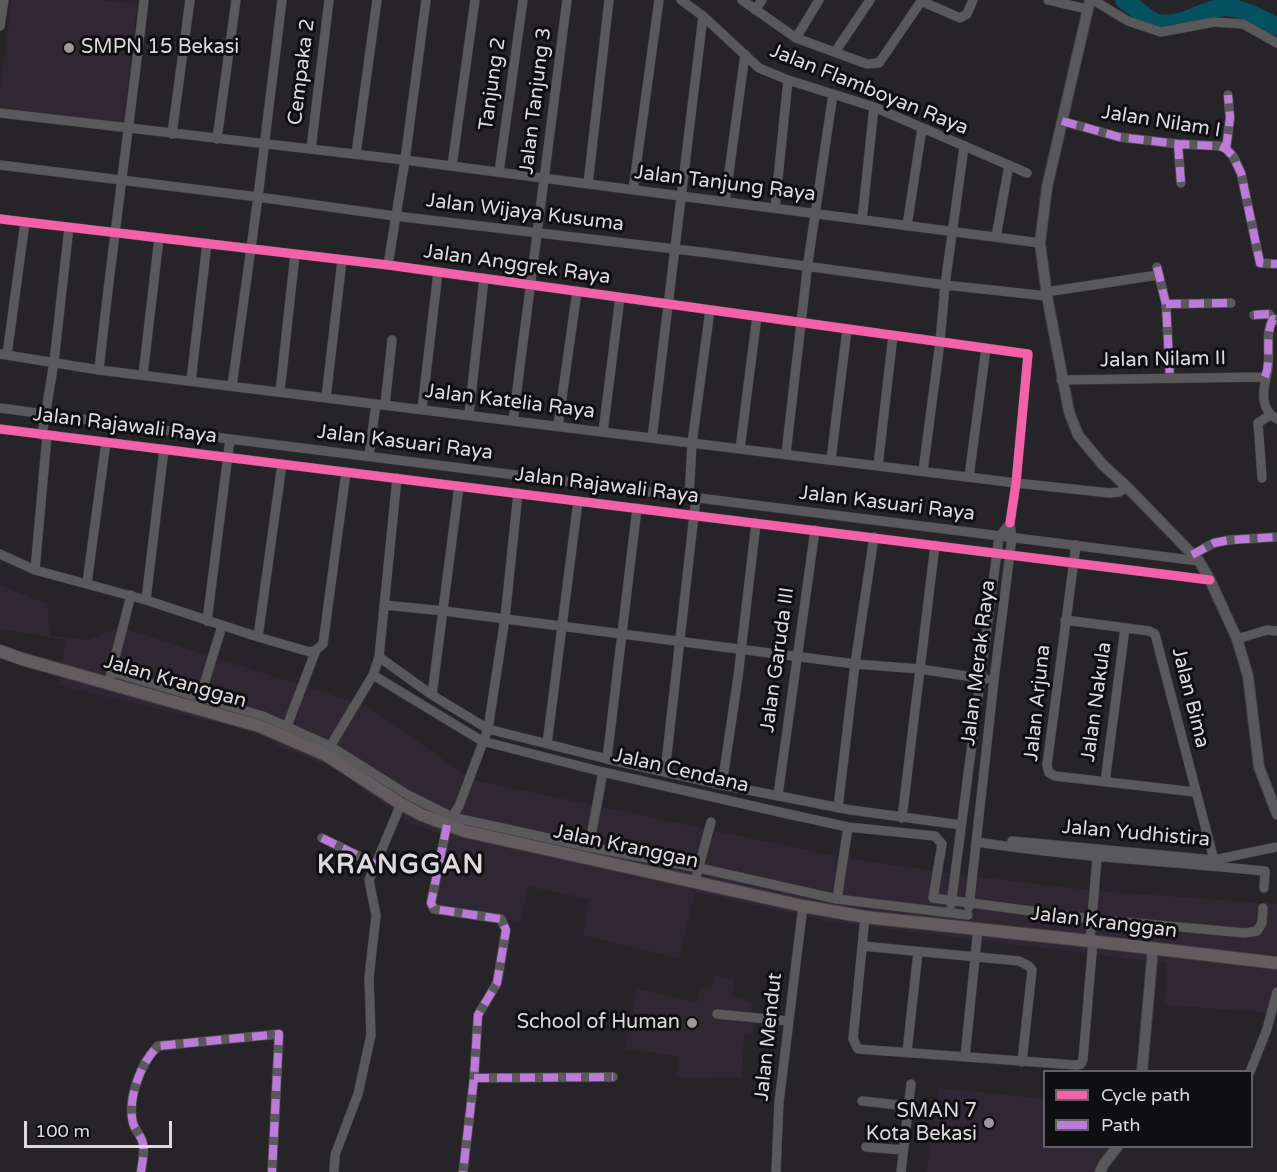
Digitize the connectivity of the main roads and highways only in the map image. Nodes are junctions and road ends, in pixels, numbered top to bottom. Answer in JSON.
{"nodes":[{"id":1,"x":0,"y":651,"type":"edge"},
{"id":2,"x":1277,"y":963,"type":"edge"}],
"edges":[{"from":1,"to":2,"type":"main road","name":"Jalan Kranggan"}]}
